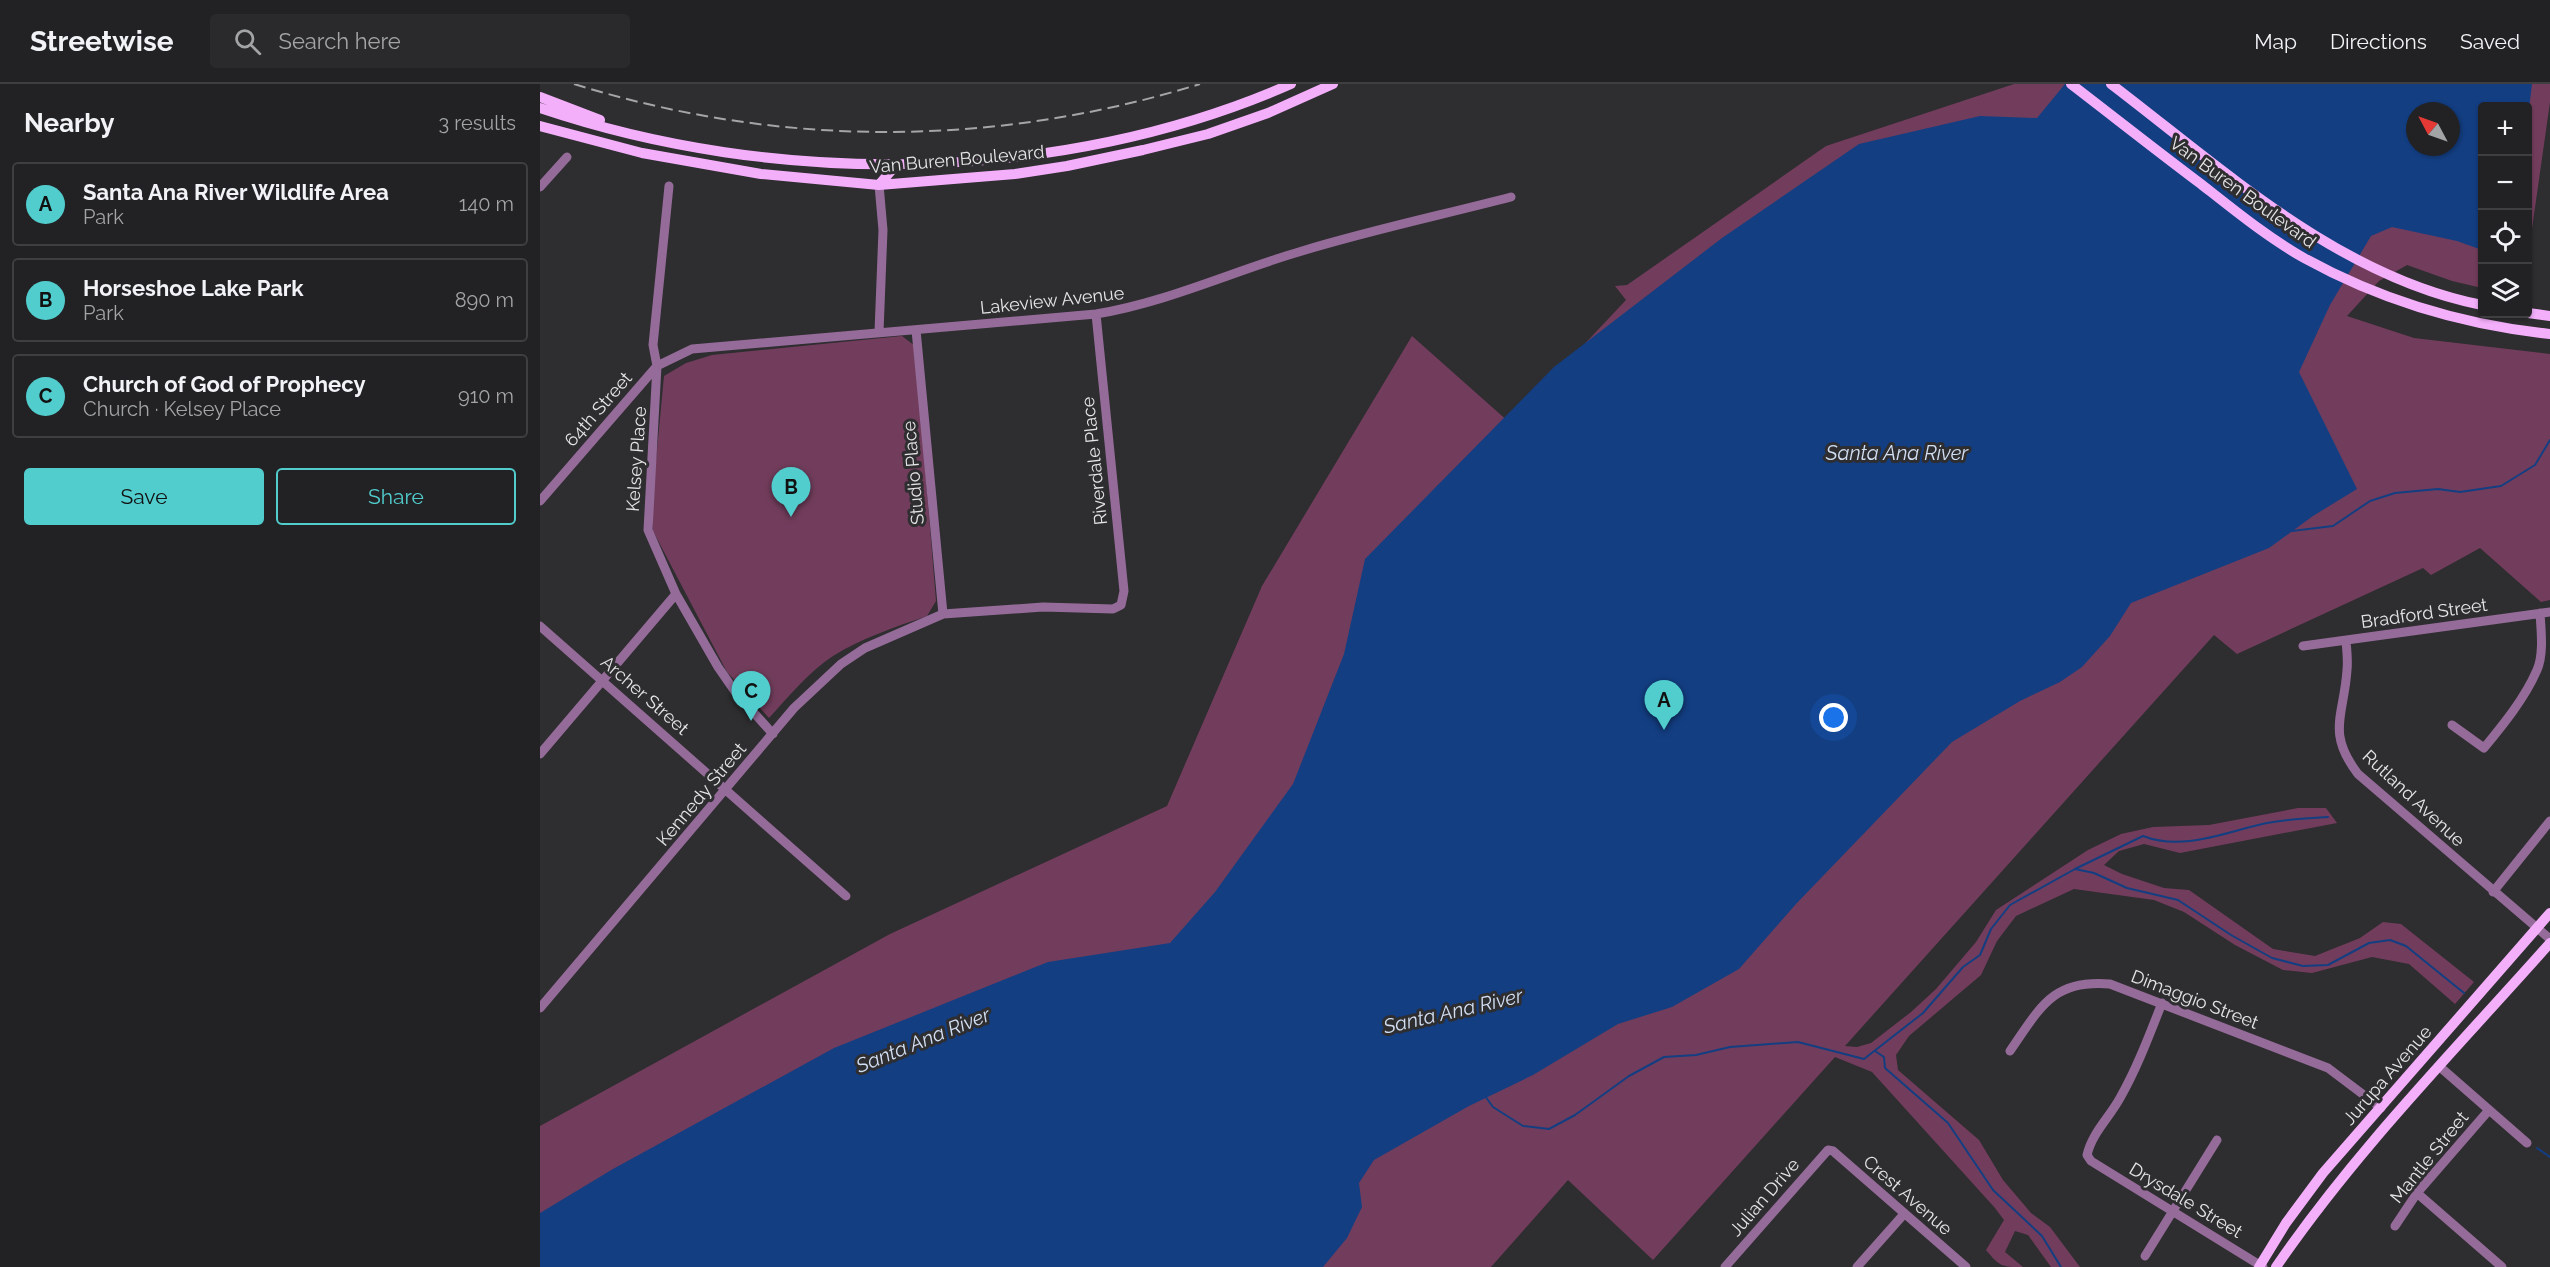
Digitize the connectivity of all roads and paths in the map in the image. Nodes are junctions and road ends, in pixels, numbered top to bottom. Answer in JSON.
{"nodes":[{"id":1,"x":1291,"y":84,"type":"edge"},
{"id":2,"x":1333,"y":84,"type":"edge"},
{"id":3,"x":2071,"y":84,"type":"edge"},
{"id":4,"x":2111,"y":84,"type":"edge"},
{"id":5,"x":540,"y":97,"type":"edge"},
{"id":6,"x":540,"y":108,"type":"edge"},
{"id":7,"x":540,"y":126,"type":"edge"},
{"id":8,"x":610,"y":128,"type":"junction"},
{"id":9,"x":567,"y":157,"type":"dead end"},
{"id":10,"x":895,"y":166,"type":"junction"},
{"id":11,"x":879,"y":185,"type":"junction"},
{"id":12,"x":669,"y":186,"type":"dead end"},
{"id":13,"x":540,"y":188,"type":"edge"},
{"id":14,"x":1511,"y":197,"type":"dead end"},
{"id":15,"x":2478,"y":304,"type":"edge"},
{"id":16,"x":1096,"y":314,"type":"junction"},
{"id":17,"x":2532,"y":314,"type":"edge"},
{"id":18,"x":2550,"y":316,"type":"edge"},
{"id":19,"x":916,"y":330,"type":"junction"},
{"id":20,"x":879,"y":332,"type":"junction"},
{"id":21,"x":2550,"y":334,"type":"edge"},
{"id":22,"x":657,"y":366,"type":"junction"},
{"id":23,"x":540,"y":501,"type":"edge"},
{"id":24,"x":676,"y":594,"type":"junction"},
{"id":25,"x":1121,"y":605,"type":"joint"},
{"id":26,"x":2545,"y":612,"type":"edge"},
{"id":27,"x":943,"y":614,"type":"junction"},
{"id":28,"x":540,"y":626,"type":"edge"},
{"id":29,"x":2346,"y":642,"type":"junction"},
{"id":30,"x":2303,"y":646,"type":"dead end"},
{"id":31,"x":603,"y":681,"type":"junction"},
{"id":32,"x":2452,"y":725,"type":"dead end"},
{"id":33,"x":773,"y":734,"type":"junction"},
{"id":34,"x":540,"y":754,"type":"edge"},
{"id":35,"x":727,"y":790,"type":"junction"},
{"id":36,"x":2550,"y":821,"type":"edge"},
{"id":37,"x":2493,"y":892,"type":"junction"},
{"id":38,"x":846,"y":896,"type":"dead end"},
{"id":39,"x":2550,"y":913,"type":"edge"},
{"id":40,"x":2537,"y":928,"type":"junction"},
{"id":41,"x":2549,"y":939,"type":"edge"},
{"id":42,"x":2162,"y":1003,"type":"junction"},
{"id":43,"x":540,"y":1008,"type":"edge"},
{"id":44,"x":2010,"y":1051,"type":"dead end"},
{"id":45,"x":2440,"y":1067,"type":"junction"},
{"id":46,"x":2381,"y":1108,"type":"junction"},
{"id":47,"x":2489,"y":1110,"type":"junction"},
{"id":48,"x":2217,"y":1140,"type":"dead end"},
{"id":49,"x":2527,"y":1143,"type":"dead end"},
{"id":50,"x":1828,"y":1150,"type":"joint"},
{"id":51,"x":2417,"y":1193,"type":"junction"},
{"id":52,"x":2173,"y":1212,"type":"junction"},
{"id":53,"x":1904,"y":1214,"type":"junction"},
{"id":54,"x":2395,"y":1226,"type":"dead end"},
{"id":55,"x":2145,"y":1257,"type":"dead end"},
{"id":56,"x":2261,"y":1266,"type":"edge"},
{"id":57,"x":1725,"y":1267,"type":"edge"},
{"id":58,"x":1857,"y":1267,"type":"edge"},
{"id":59,"x":1966,"y":1267,"type":"edge"},
{"id":60,"x":2276,"y":1267,"type":"edge"},
{"id":61,"x":2502,"y":1267,"type":"edge"}],
"edges":[{"from":1,"to":10,"type":"main road","name":"Van Buren Boulevard"},
{"from":2,"to":11,"type":"main road","name":"Van Buren Boulevard"},
{"from":3,"to":21,"type":"main road","name":"Van Buren Boulevard"},
{"from":4,"to":15,"type":"main road","name":"Van Buren Boulevard"},
{"from":5,"to":8,"type":"main road"},
{"from":6,"to":8,"type":"main road","name":"Van Buren Boulevard"},
{"from":7,"to":11,"type":"main road","name":"Van Buren Boulevard"},
{"from":8,"to":10,"type":"main road","name":"Van Buren Boulevard"},
{"from":9,"to":13,"type":"street"},
{"from":10,"to":11,"type":"main road"},
{"from":11,"to":20,"type":"street"},
{"from":12,"to":22,"type":"street","name":"Kelsey Place"},
{"from":14,"to":16,"type":"street","name":"Lakeview Avenue"},
{"from":16,"to":19,"type":"street","name":"Lakeview Avenue"},
{"from":16,"to":25,"type":"street","name":"Riverdale Place"},
{"from":17,"to":18,"type":"main road"},
{"from":19,"to":20,"type":"street","name":"Lakeview Avenue"},
{"from":19,"to":27,"type":"street","name":"Studio Place"},
{"from":20,"to":22,"type":"street","name":"Lakeview Avenue"},
{"from":22,"to":23,"type":"street","name":"64th Street"},
{"from":22,"to":24,"type":"street","name":"Kelsey Place"},
{"from":24,"to":31,"type":"street"},
{"from":24,"to":33,"type":"street","name":"Kelsey Place"},
{"from":25,"to":27,"type":"street","name":"Kennedy Street"},
{"from":26,"to":29,"type":"street","name":"Bradford Street"},
{"from":26,"to":32,"type":"street"},
{"from":27,"to":33,"type":"street","name":"Kennedy Street"},
{"from":28,"to":31,"type":"street","name":"Archer Street"},
{"from":29,"to":30,"type":"street","name":"Bradford Street"},
{"from":29,"to":37,"type":"street","name":"Rutland Avenue"},
{"from":31,"to":34,"type":"street"},
{"from":31,"to":35,"type":"street","name":"Archer Street"},
{"from":33,"to":35,"type":"street","name":"Kennedy Street"},
{"from":35,"to":38,"type":"street","name":"Archer Street"},
{"from":35,"to":43,"type":"street","name":"Kennedy Street"},
{"from":36,"to":37,"type":"street"},
{"from":37,"to":40,"type":"street","name":"Rutland Avenue"},
{"from":39,"to":40,"type":"main road","name":"Jurupa Avenue"},
{"from":40,"to":41,"type":"street","name":"Rutland Avenue"},
{"from":40,"to":46,"type":"main road","name":"Jurupa Avenue"},
{"from":41,"to":45,"type":"main road","name":"Jurupa Avenue"},
{"from":42,"to":44,"type":"street","name":"Dimaggio Street"},
{"from":42,"to":46,"type":"street","name":"Dimaggio Street"},
{"from":42,"to":52,"type":"street","name":"Drysdale Street"},
{"from":45,"to":47,"type":"street"},
{"from":45,"to":60,"type":"main road","name":"Jurupa Avenue"},
{"from":46,"to":56,"type":"main road","name":"Jurupa Avenue"},
{"from":47,"to":49,"type":"street"},
{"from":47,"to":51,"type":"street","name":"Mantle Street"},
{"from":48,"to":52,"type":"street"},
{"from":50,"to":53,"type":"street","name":"Crest Avenue"},
{"from":50,"to":57,"type":"street","name":"Julian Drive"},
{"from":51,"to":54,"type":"street","name":"Mantle Street"},
{"from":51,"to":61,"type":"street"},
{"from":52,"to":55,"type":"street"},
{"from":52,"to":56,"type":"street","name":"Drysdale Street"},
{"from":53,"to":58,"type":"street"},
{"from":53,"to":59,"type":"street","name":"Crest Avenue"}]}
